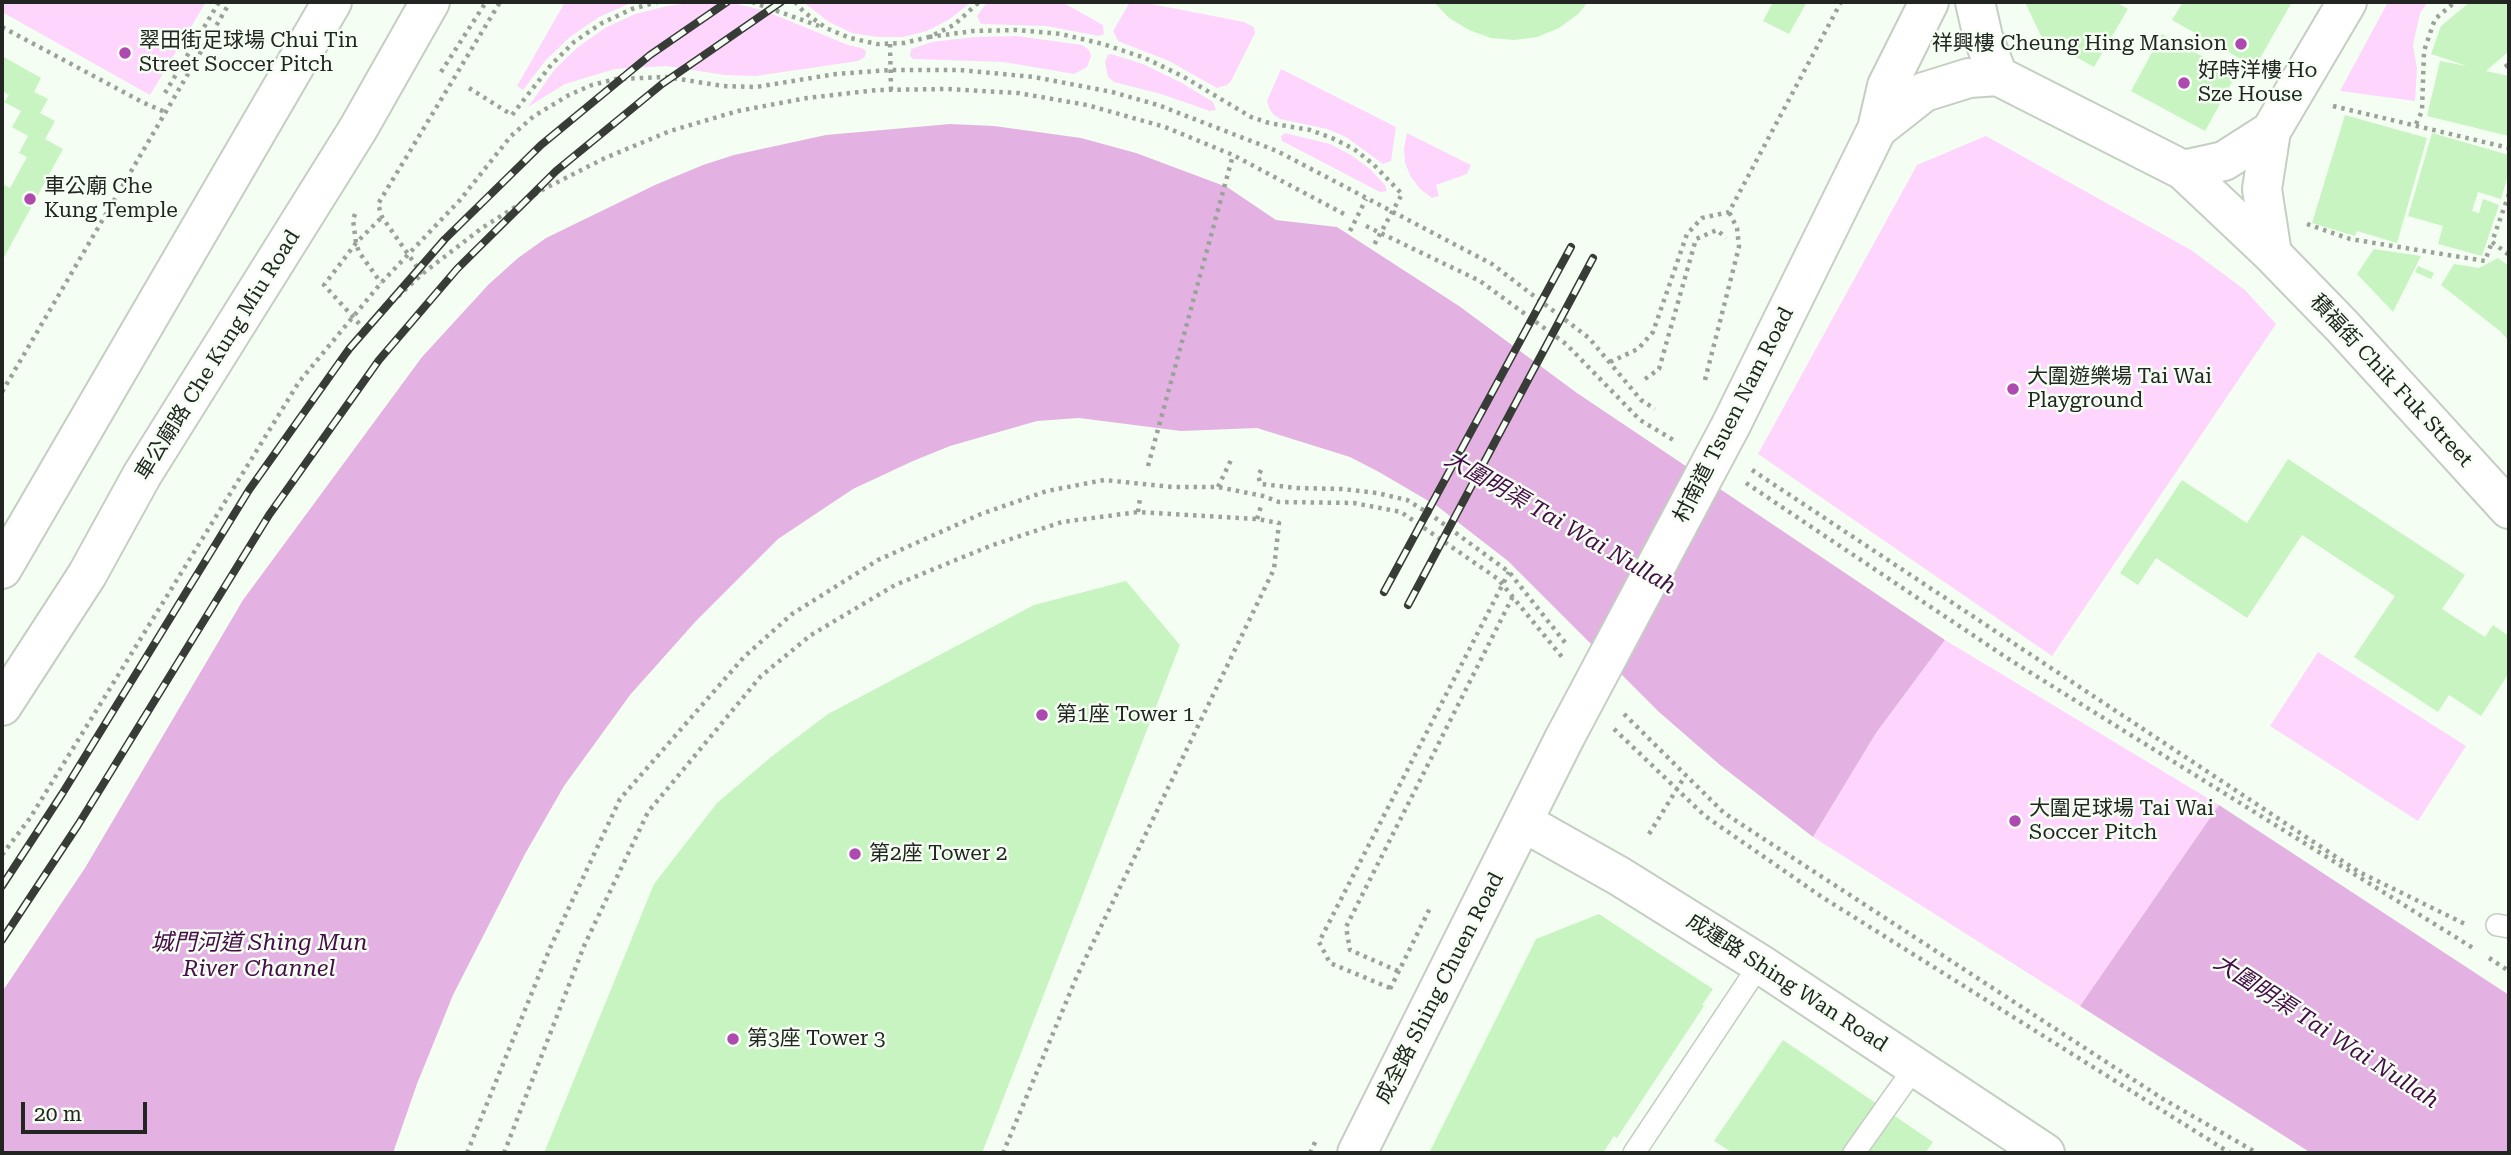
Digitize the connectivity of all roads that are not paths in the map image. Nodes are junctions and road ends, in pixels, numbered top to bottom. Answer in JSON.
{"nodes":[{"id":1,"x":332,"y":2,"type":"edge"},
{"id":2,"x":430,"y":2,"type":"edge"},
{"id":3,"x":1929,"y":2,"type":"edge"},
{"id":4,"x":1975,"y":2,"type":"edge"},
{"id":5,"x":2347,"y":2,"type":"edge"},
{"id":6,"x":1998,"y":76,"type":"junction"},
{"id":7,"x":1877,"y":129,"type":"junction"},
{"id":8,"x":2271,"y":131,"type":"junction"},
{"id":9,"x":2183,"y":170,"type":"junction"},
{"id":10,"x":2272,"y":254,"type":"junction"},
{"id":11,"x":2509,"y":509,"type":"edge"},
{"id":12,"x":2,"y":569,"type":"edge"},
{"id":13,"x":2,"y":706,"type":"edge"},
{"id":14,"x":1523,"y":822,"type":"junction"},
{"id":15,"x":1760,"y":964,"type":"junction"},
{"id":16,"x":1915,"y":1067,"type":"junction"},
{"id":17,"x":1357,"y":1153,"type":"edge"},
{"id":18,"x":1634,"y":1153,"type":"edge"},
{"id":19,"x":1854,"y":1153,"type":"edge"},
{"id":20,"x":2045,"y":1153,"type":"edge"}],
"edges":[{"from":1,"to":12,"type":"street"},
{"from":2,"to":13,"type":"street","name":"車公廟路 Che Kung Miu Road"},
{"from":3,"to":7,"type":"street","name":"村南道 Tsuen Nam Road"},
{"from":4,"to":6,"type":"street"},
{"from":5,"to":8,"type":"street"},
{"from":6,"to":7,"type":"street"},
{"from":6,"to":9,"type":"street","name":"積福街 Chik Fuk Street"},
{"from":7,"to":14,"type":"street","name":"村南道 Tsuen Nam Road","bridge":true},
{"from":8,"to":9,"type":"street"},
{"from":8,"to":10,"type":"street"},
{"from":9,"to":10,"type":"street","name":"積福街 Chik Fuk Street"},
{"from":10,"to":11,"type":"street","name":"積福街 Chik Fuk Street"},
{"from":14,"to":15,"type":"street","name":"成運路 Shing Wan Road"},
{"from":14,"to":17,"type":"street","name":"成全路 Shing Chuen Road"},
{"from":15,"to":16,"type":"street","name":"成運路 Shing Wan Road"},
{"from":15,"to":18,"type":"lane"},
{"from":16,"to":19,"type":"lane"},
{"from":16,"to":20,"type":"street","name":"成運路 Shing Wan Road"}]}
